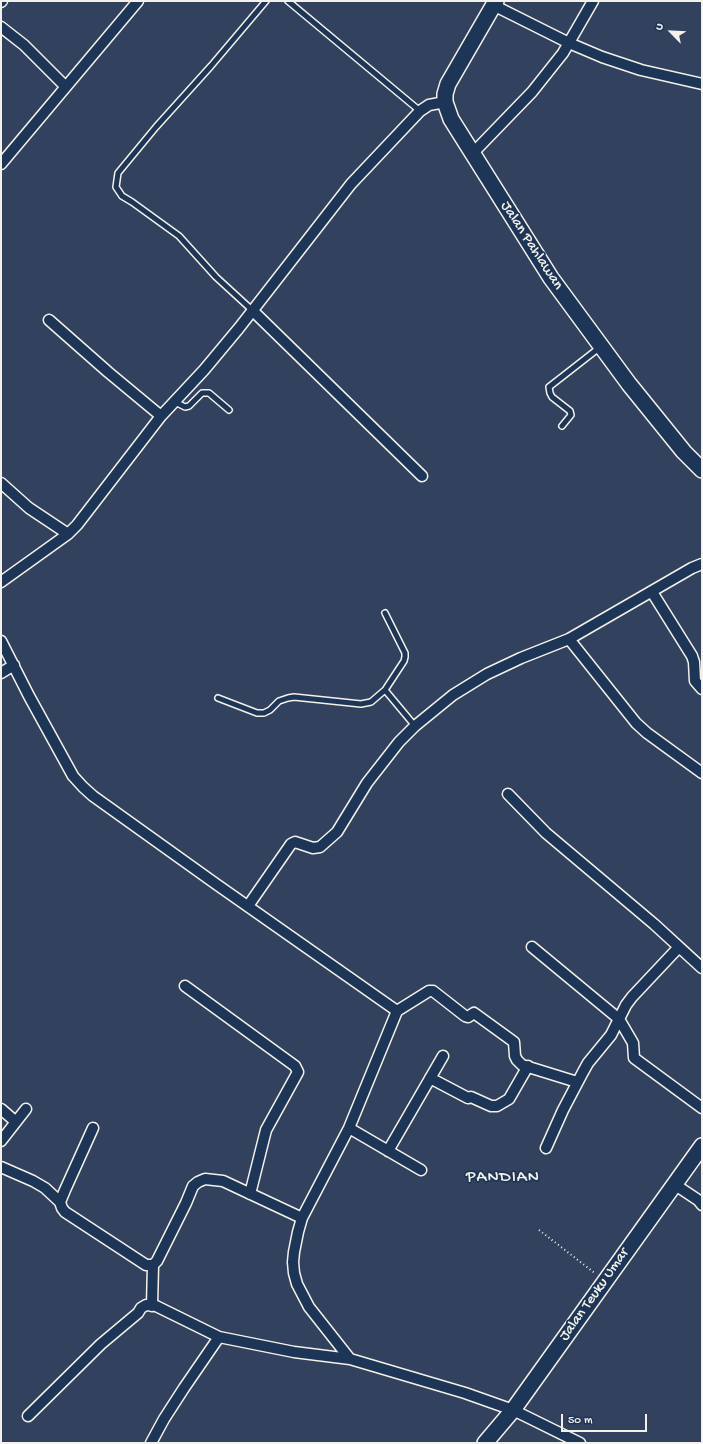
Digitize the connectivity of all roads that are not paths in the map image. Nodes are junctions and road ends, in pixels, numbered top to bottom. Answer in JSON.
{"nodes":[{"id":1,"x":138,"y":1,"type":"edge"},
{"id":2,"x":266,"y":1,"type":"edge"},
{"id":3,"x":288,"y":1,"type":"edge"},
{"id":4,"x":593,"y":1,"type":"edge"},
{"id":5,"x":494,"y":3,"type":"edge"},
{"id":6,"x":1,"y":27,"type":"edge"},
{"id":7,"x":569,"y":43,"type":"junction"},
{"id":8,"x":702,"y":84,"type":"edge"},
{"id":9,"x":65,"y":86,"type":"junction"},
{"id":10,"x":445,"y":102,"type":"junction"},
{"id":11,"x":420,"y":111,"type":"junction"},
{"id":12,"x":473,"y":153,"type":"junction"},
{"id":13,"x":1,"y":164,"type":"edge"},
{"id":14,"x":252,"y":310,"type":"junction"},
{"id":15,"x":49,"y":320,"type":"dead end"},
{"id":16,"x":600,"y":347,"type":"junction"},
{"id":17,"x":176,"y":402,"type":"junction"},
{"id":18,"x":229,"y":410,"type":"dead end"},
{"id":19,"x":161,"y":416,"type":"junction"},
{"id":20,"x":562,"y":426,"type":"dead end"},
{"id":21,"x":702,"y":470,"type":"edge"},
{"id":22,"x":422,"y":476,"type":"dead end"},
{"id":23,"x":1,"y":483,"type":"edge"},
{"id":24,"x":68,"y":534,"type":"junction"},
{"id":25,"x":702,"y":564,"type":"edge"},
{"id":26,"x":1,"y":582,"type":"edge"},
{"id":27,"x":652,"y":592,"type":"junction"},
{"id":28,"x":385,"y":613,"type":"dead end"},
{"id":29,"x":569,"y":639,"type":"junction"},
{"id":30,"x":1,"y":641,"type":"edge"},
{"id":31,"x":14,"y":665,"type":"junction"},
{"id":32,"x":1,"y":673,"type":"edge"},
{"id":33,"x":702,"y":689,"type":"edge"},
{"id":34,"x":385,"y":690,"type":"junction"},
{"id":35,"x":218,"y":698,"type":"dead end"},
{"id":36,"x":415,"y":726,"type":"junction"},
{"id":37,"x":702,"y":772,"type":"edge"},
{"id":38,"x":508,"y":794,"type":"dead end"},
{"id":39,"x":248,"y":906,"type":"junction"},
{"id":40,"x":532,"y":947,"type":"dead end"},
{"id":41,"x":679,"y":947,"type":"junction"},
{"id":42,"x":702,"y":968,"type":"edge"},
{"id":43,"x":185,"y":986,"type":"dead end"},
{"id":44,"x":397,"y":1011,"type":"junction"},
{"id":45,"x":619,"y":1019,"type":"junction"},
{"id":46,"x":443,"y":1056,"type":"dead end"},
{"id":47,"x":528,"y":1066,"type":"junction"},
{"id":48,"x":430,"y":1078,"type":"junction"},
{"id":49,"x":577,"y":1082,"type":"junction"},
{"id":50,"x":702,"y":1108,"type":"edge"},
{"id":51,"x":1,"y":1109,"type":"edge"},
{"id":52,"x":26,"y":1109,"type":"dead end"},
{"id":53,"x":16,"y":1122,"type":"junction"},
{"id":54,"x":93,"y":1128,"type":"dead end"},
{"id":55,"x":349,"y":1128,"type":"junction"},
{"id":56,"x":1,"y":1141,"type":"edge"},
{"id":57,"x":702,"y":1146,"type":"edge"},
{"id":58,"x":546,"y":1148,"type":"dead end"},
{"id":59,"x":388,"y":1151,"type":"junction"},
{"id":60,"x":1,"y":1168,"type":"edge"},
{"id":61,"x":421,"y":1170,"type":"dead end"},
{"id":62,"x":674,"y":1184,"type":"junction"},
{"id":63,"x":250,"y":1194,"type":"junction"},
{"id":64,"x":60,"y":1202,"type":"junction"},
{"id":65,"x":702,"y":1205,"type":"edge"},
{"id":66,"x":302,"y":1218,"type":"junction"},
{"id":67,"x":153,"y":1265,"type":"junction"},
{"id":68,"x":152,"y":1306,"type":"junction"},
{"id":69,"x":219,"y":1337,"type":"junction"},
{"id":70,"x":350,"y":1359,"type":"junction"},
{"id":71,"x":513,"y":1410,"type":"junction"},
{"id":72,"x":28,"y":1416,"type":"dead end"},
{"id":73,"x":151,"y":1443,"type":"edge"},
{"id":74,"x":485,"y":1443,"type":"edge"},
{"id":75,"x":580,"y":1443,"type":"edge"}],
"edges":[{"from":1,"to":9,"type":"street"},
{"from":2,"to":14,"type":"lane"},
{"from":3,"to":11,"type":"lane"},
{"from":4,"to":7,"type":"street"},
{"from":5,"to":7,"type":"street"},
{"from":5,"to":10,"type":"main road"},
{"from":6,"to":9,"type":"street"},
{"from":7,"to":8,"type":"street"},
{"from":7,"to":12,"type":"street"},
{"from":9,"to":13,"type":"street"},
{"from":10,"to":11,"type":"street"},
{"from":10,"to":12,"type":"main road","name":"Jalan Pahlawan"},
{"from":11,"to":14,"type":"street"},
{"from":12,"to":16,"type":"main road","name":"Jalan Pahlawan"},
{"from":14,"to":17,"type":"street"},
{"from":14,"to":22,"type":"street"},
{"from":15,"to":19,"type":"street"},
{"from":16,"to":20,"type":"lane"},
{"from":16,"to":21,"type":"main road","name":"Jalan Pahlawan"},
{"from":17,"to":18,"type":"lane"},
{"from":17,"to":19,"type":"street"},
{"from":19,"to":24,"type":"street"},
{"from":23,"to":24,"type":"street"},
{"from":24,"to":26,"type":"street"},
{"from":25,"to":27,"type":"street"},
{"from":27,"to":29,"type":"street"},
{"from":27,"to":33,"type":"street"},
{"from":28,"to":34,"type":"lane"},
{"from":29,"to":36,"type":"street"},
{"from":29,"to":37,"type":"street"},
{"from":30,"to":31,"type":"street"},
{"from":31,"to":32,"type":"street"},
{"from":31,"to":39,"type":"street"},
{"from":34,"to":35,"type":"lane"},
{"from":34,"to":36,"type":"lane"},
{"from":36,"to":39,"type":"street"},
{"from":38,"to":41,"type":"street"},
{"from":39,"to":44,"type":"street"},
{"from":40,"to":45,"type":"street"},
{"from":41,"to":42,"type":"street"},
{"from":41,"to":45,"type":"street"},
{"from":43,"to":63,"type":"street"},
{"from":44,"to":47,"type":"street"},
{"from":44,"to":55,"type":"street"},
{"from":45,"to":49,"type":"street"},
{"from":45,"to":50,"type":"street"},
{"from":46,"to":48,"type":"street"},
{"from":47,"to":48,"type":"street"},
{"from":47,"to":49,"type":"street"},
{"from":48,"to":59,"type":"street"},
{"from":49,"to":58,"type":"street"},
{"from":51,"to":53,"type":"street"},
{"from":52,"to":53,"type":"street"},
{"from":53,"to":56,"type":"street"},
{"from":54,"to":64,"type":"street"},
{"from":55,"to":59,"type":"street"},
{"from":55,"to":66,"type":"street"},
{"from":57,"to":62,"type":"main road","name":"Jalan Teuku Umar"},
{"from":59,"to":61,"type":"street"},
{"from":60,"to":64,"type":"street"},
{"from":62,"to":65,"type":"street"},
{"from":62,"to":71,"type":"main road","name":"Jalan Teuku Umar"},
{"from":63,"to":66,"type":"street"},
{"from":63,"to":67,"type":"street"},
{"from":64,"to":67,"type":"street"},
{"from":66,"to":70,"type":"street"},
{"from":67,"to":68,"type":"street"},
{"from":68,"to":69,"type":"street"},
{"from":68,"to":72,"type":"street"},
{"from":69,"to":70,"type":"street"},
{"from":69,"to":73,"type":"street"},
{"from":70,"to":71,"type":"street"},
{"from":71,"to":74,"type":"main road","name":"Jalan Teuku Umar"},
{"from":71,"to":75,"type":"street"}]}
